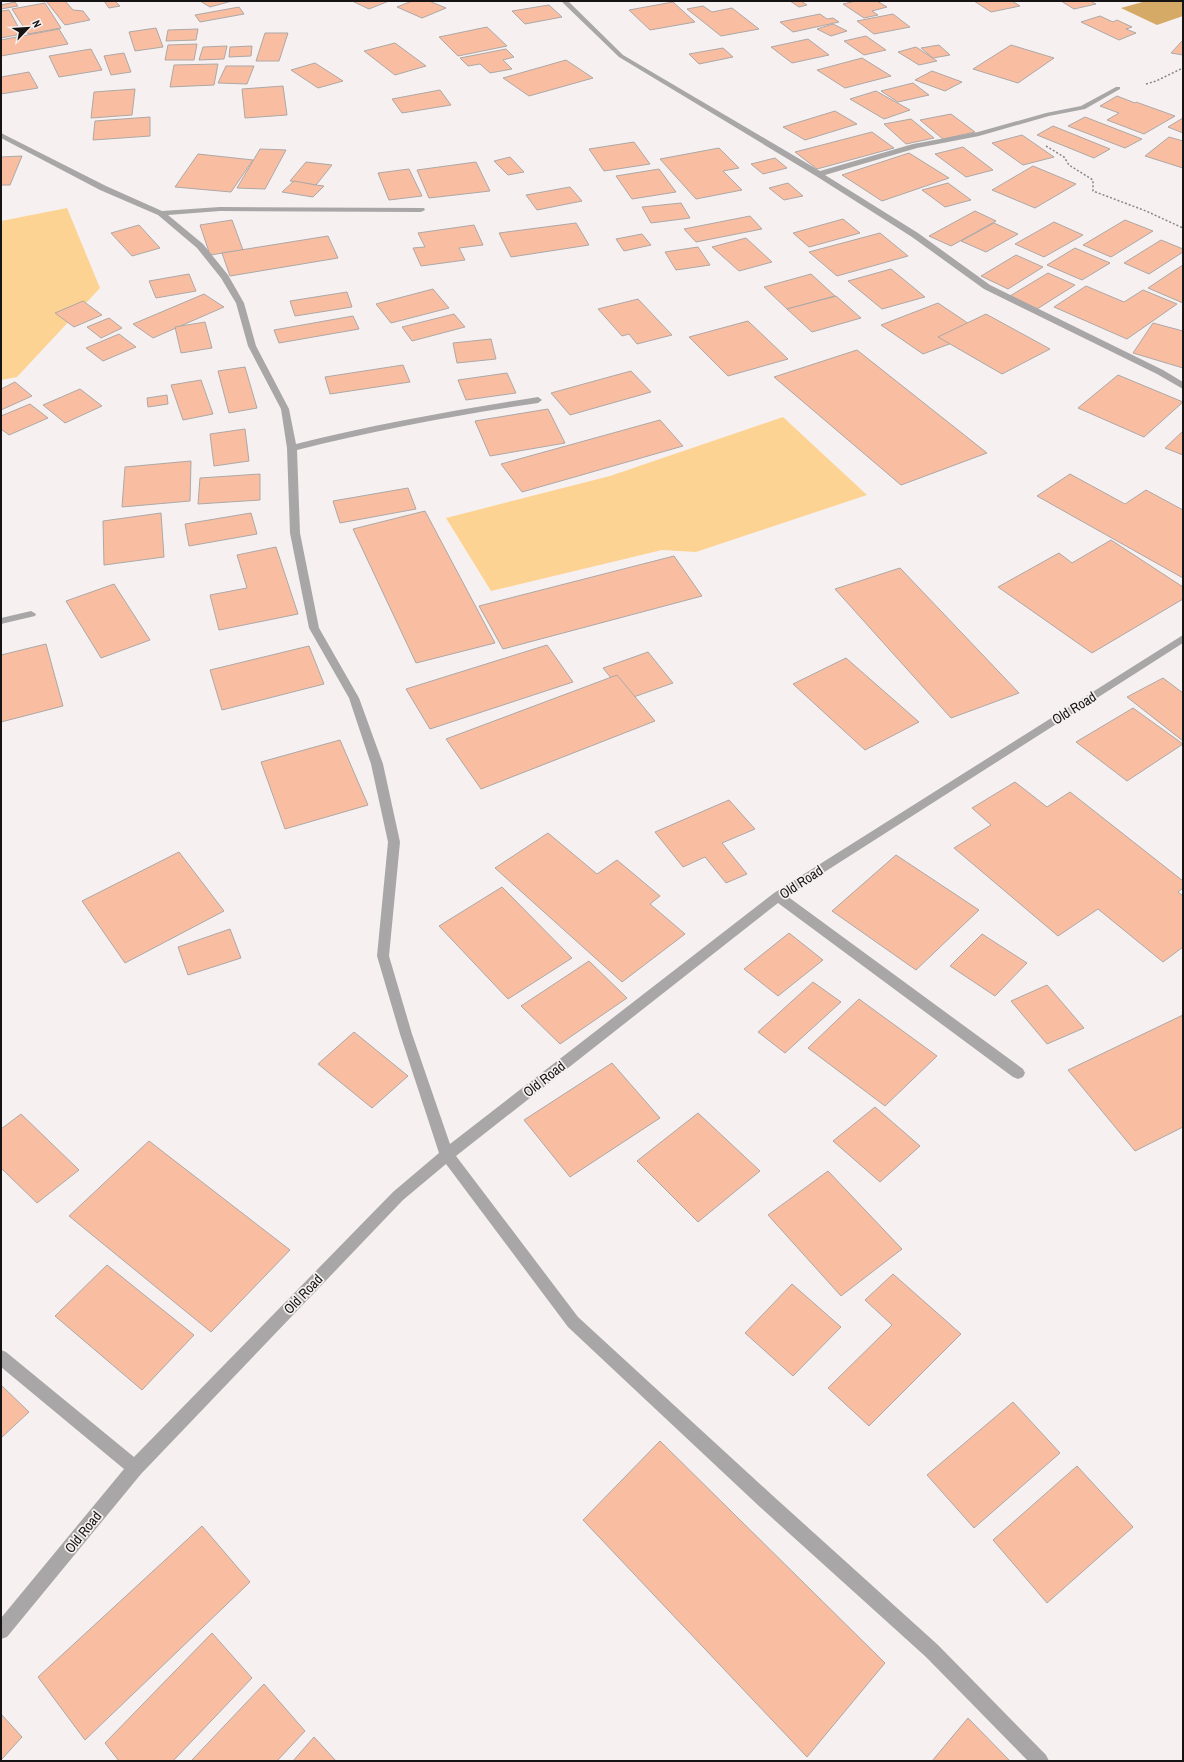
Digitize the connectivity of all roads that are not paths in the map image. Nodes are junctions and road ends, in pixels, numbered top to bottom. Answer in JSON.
{"nodes":[{"id":1,"x":564,"y":1,"type":"edge"},
{"id":2,"x":1118,"y":88,"type":"road end"},
{"id":3,"x":1,"y":135,"type":"edge"},
{"id":4,"x":819,"y":174,"type":"junction"},
{"id":5,"x":421,"y":210,"type":"dead end"},
{"id":6,"x":161,"y":213,"type":"junction"},
{"id":7,"x":1183,"y":386,"type":"edge"},
{"id":8,"x":538,"y":400,"type":"dead end"},
{"id":9,"x":292,"y":448,"type":"junction"},
{"id":10,"x":31,"y":614,"type":"dead end"},
{"id":11,"x":1,"y":621,"type":"edge"},
{"id":12,"x":1183,"y":638,"type":"edge"},
{"id":13,"x":778,"y":896,"type":"junction"},
{"id":14,"x":1018,"y":1072,"type":"dead end"},
{"id":15,"x":447,"y":1155,"type":"junction"},
{"id":16,"x":1,"y":1357,"type":"edge"},
{"id":17,"x":135,"y":1468,"type":"junction"},
{"id":18,"x":1,"y":1632,"type":"edge"},
{"id":19,"x":1040,"y":1761,"type":"edge"}],
"edges":[{"from":1,"to":4,"type":"street"},
{"from":2,"to":4,"type":"street"},
{"from":3,"to":6,"type":"street"},
{"from":4,"to":7,"type":"street"},
{"from":5,"to":6,"type":"street"},
{"from":6,"to":9,"type":"street"},
{"from":8,"to":9,"type":"street"},
{"from":9,"to":15,"type":"street"},
{"from":10,"to":11,"type":"street"},
{"from":12,"to":13,"type":"street","name":"Old Road"},
{"from":13,"to":14,"type":"street"},
{"from":13,"to":15,"type":"street","name":"Old Road"},
{"from":15,"to":17,"type":"street","name":"Old Road"},
{"from":15,"to":19,"type":"street"},
{"from":16,"to":17,"type":"street"},
{"from":17,"to":18,"type":"street","name":"Old Road"}]}
